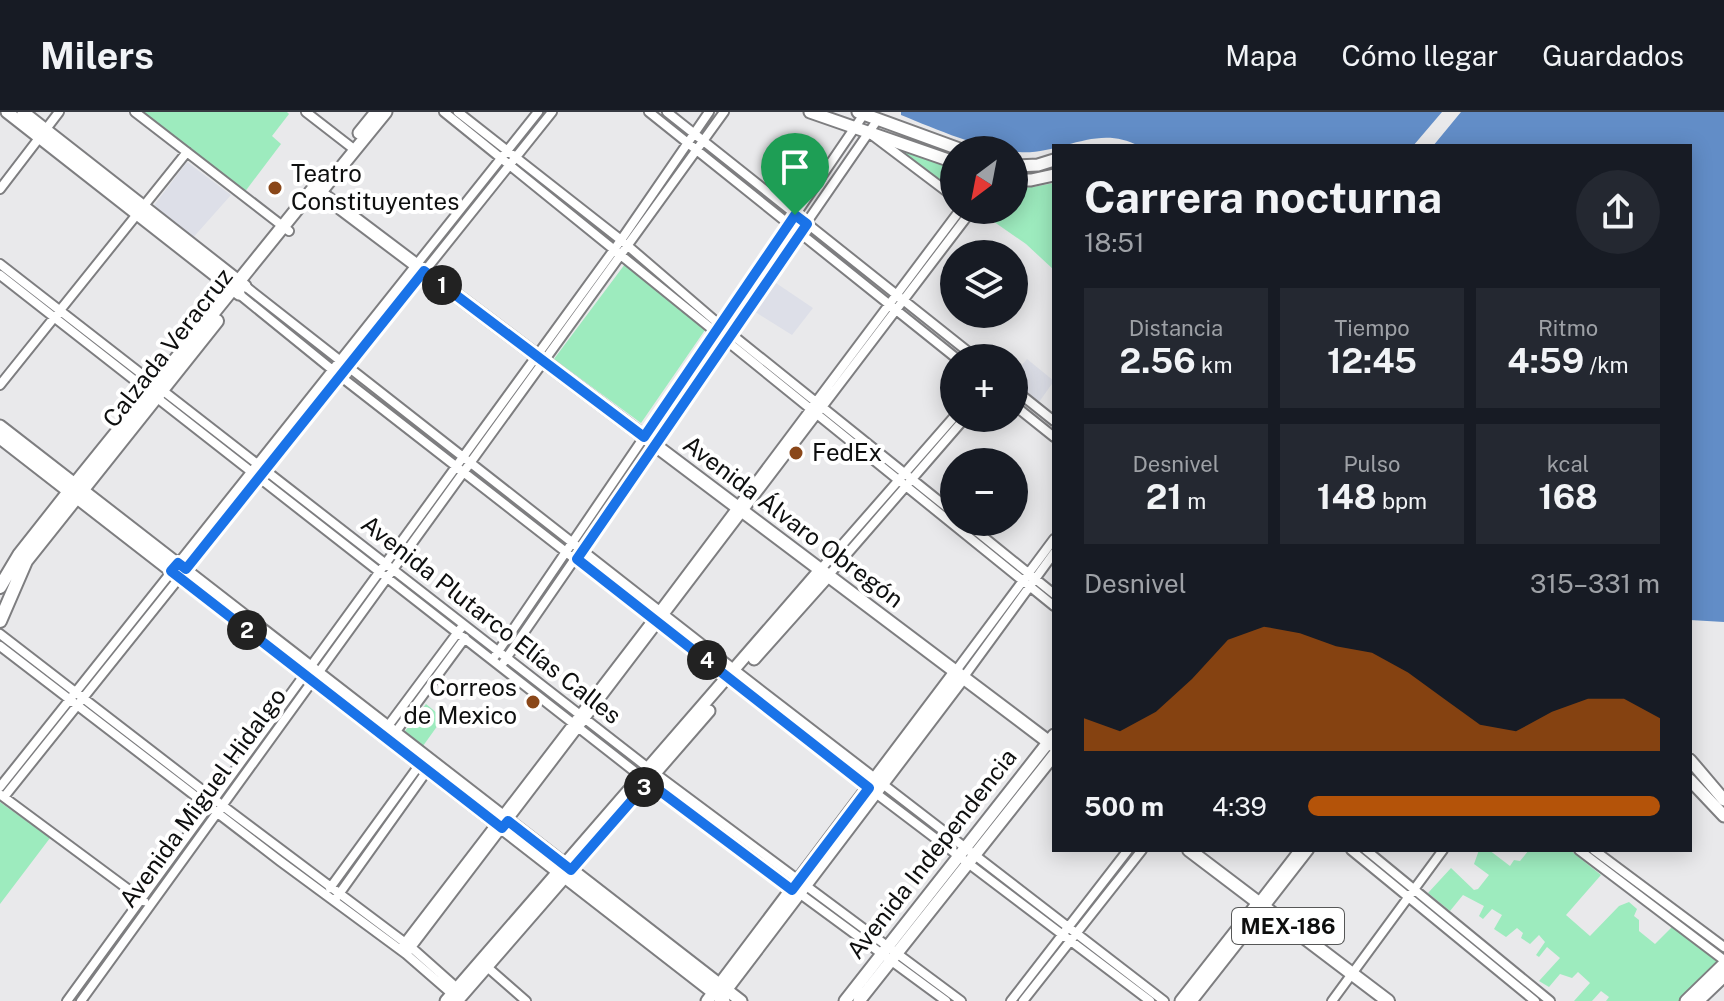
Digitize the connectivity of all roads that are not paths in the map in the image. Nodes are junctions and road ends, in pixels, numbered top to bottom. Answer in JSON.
{"nodes":[{"id":1,"x":7,"y":112,"type":"edge"},
{"id":2,"x":23,"y":112,"type":"edge"},
{"id":3,"x":59,"y":112,"type":"edge"},
{"id":4,"x":135,"y":112,"type":"edge"},
{"id":5,"x":306,"y":112,"type":"edge"},
{"id":6,"x":376,"y":112,"type":"edge"},
{"id":7,"x":386,"y":112,"type":"edge"},
{"id":8,"x":444,"y":112,"type":"edge"},
{"id":9,"x":458,"y":112,"type":"edge"},
{"id":10,"x":538,"y":112,"type":"edge"},
{"id":11,"x":552,"y":112,"type":"edge"},
{"id":12,"x":649,"y":112,"type":"edge"},
{"id":13,"x":667,"y":112,"type":"edge"},
{"id":14,"x":709,"y":112,"type":"edge"},
{"id":15,"x":724,"y":112,"type":"edge"},
{"id":16,"x":810,"y":112,"type":"edge"},
{"id":17,"x":861,"y":113,"type":"edge"},
{"id":18,"x":878,"y":119,"type":"junction"},
{"id":19,"x":854,"y":128,"type":"junction"},
{"id":20,"x":693,"y":133,"type":"junction"},
{"id":21,"x":870,"y":133,"type":"junction"},
{"id":22,"x":42,"y":134,"type":"junction"},
{"id":23,"x":702,"y":140,"type":"junction"},
{"id":24,"x":687,"y":142,"type":"junction"},
{"id":25,"x":940,"y":142,"type":"edge"},
{"id":26,"x":352,"y":148,"type":"junction"},
{"id":27,"x":508,"y":150,"type":"junction"},
{"id":28,"x":696,"y":150,"type":"junction"},
{"id":29,"x":187,"y":152,"type":"junction"},
{"id":30,"x":516,"y":156,"type":"junction"},
{"id":31,"x":940,"y":157,"type":"edge"},
{"id":32,"x":501,"y":158,"type":"junction"},
{"id":33,"x":1052,"y":161,"type":"edge"},
{"id":34,"x":510,"y":165,"type":"junction"},
{"id":35,"x":1028,"y":165,"type":"edge"},
{"id":36,"x":1052,"y":175,"type":"edge"},
{"id":37,"x":1028,"y":180,"type":"edge"},
{"id":38,"x":940,"y":187,"type":"edge"},
{"id":39,"x":0,"y":189,"type":"edge"},
{"id":40,"x":317,"y":190,"type":"junction"},
{"id":41,"x":140,"y":210,"type":"junction"},
{"id":42,"x":795,"y":215,"type":"junction"},
{"id":43,"x":789,"y":224,"type":"junction"},
{"id":44,"x":807,"y":224,"type":"junction"},
{"id":45,"x":950,"y":224,"type":"edge"},
{"id":46,"x":961,"y":224,"type":"edge"},
{"id":47,"x":286,"y":229,"type":"junction"},
{"id":48,"x":801,"y":234,"type":"junction"},
{"id":49,"x":621,"y":247,"type":"junction"},
{"id":50,"x":843,"y":252,"type":"junction"},
{"id":51,"x":836,"y":262,"type":"junction"},
{"id":52,"x":0,"y":264,"type":"edge"},
{"id":53,"x":420,"y":268,"type":"junction"},
{"id":54,"x":0,"y":275,"type":"edge"},
{"id":55,"x":239,"y":287,"type":"junction"},
{"id":56,"x":900,"y":298,"type":"junction"},
{"id":57,"x":892,"y":307,"type":"junction"},
{"id":58,"x":57,"y":314,"type":"junction"},
{"id":59,"x":928,"y":321,"type":"junction"},
{"id":60,"x":718,"y":328,"type":"junction"},
{"id":61,"x":921,"y":330,"type":"junction"},
{"id":62,"x":729,"y":337,"type":"junction"},
{"id":63,"x":958,"y":344,"type":"edge"},
{"id":64,"x":940,"y":345,"type":"edge"},
{"id":65,"x":540,"y":358,"type":"junction"},
{"id":66,"x":339,"y":361,"type":"junction"},
{"id":67,"x":347,"y":367,"type":"junction"},
{"id":68,"x":332,"y":370,"type":"junction"},
{"id":69,"x":340,"y":376,"type":"junction"},
{"id":70,"x":0,"y":385,"type":"edge"},
{"id":71,"x":156,"y":392,"type":"junction"},
{"id":72,"x":1028,"y":400,"type":"edge"},
{"id":73,"x":816,"y":407,"type":"junction"},
{"id":74,"x":1028,"y":416,"type":"edge"},
{"id":75,"x":1052,"y":419,"type":"edge"},
{"id":76,"x":0,"y":426,"type":"edge"},
{"id":77,"x":942,"y":432,"type":"edge"},
{"id":78,"x":951,"y":432,"type":"edge"},
{"id":79,"x":1052,"y":435,"type":"edge"},
{"id":80,"x":0,"y":438,"type":"edge"},
{"id":81,"x":649,"y":441,"type":"junction"},
{"id":82,"x":464,"y":465,"type":"junction"},
{"id":83,"x":260,"y":472,"type":"junction"},
{"id":84,"x":250,"y":473,"type":"junction"},
{"id":85,"x":906,"y":479,"type":"junction"},
{"id":86,"x":76,"y":491,"type":"junction"},
{"id":87,"x":940,"y":503,"type":"edge"},
{"id":88,"x":740,"y":509,"type":"junction"},
{"id":89,"x":420,"y":524,"type":"junction"},
{"id":90,"x":980,"y":536,"type":"edge"},
{"id":91,"x":1052,"y":542,"type":"edge"},
{"id":92,"x":569,"y":546,"type":"junction"},
{"id":93,"x":580,"y":554,"type":"junction"},
{"id":94,"x":1052,"y":555,"type":"edge"},
{"id":95,"x":386,"y":562,"type":"junction"},
{"id":96,"x":13,"y":564,"type":"junction"},
{"id":97,"x":394,"y":569,"type":"junction"},
{"id":98,"x":179,"y":570,"type":"junction"},
{"id":99,"x":379,"y":572,"type":"junction"},
{"id":100,"x":824,"y":573,"type":"junction"},
{"id":101,"x":0,"y":579,"type":"edge"},
{"id":102,"x":387,"y":579,"type":"junction"},
{"id":103,"x":1029,"y":580,"type":"junction"},
{"id":104,"x":0,"y":587,"type":"edge"},
{"id":105,"x":1052,"y":593,"type":"edge"},
{"id":106,"x":1052,"y":604,"type":"edge"},
{"id":107,"x":659,"y":616,"type":"junction"},
{"id":108,"x":0,"y":621,"type":"edge"},
{"id":109,"x":462,"y":632,"type":"junction"},
{"id":110,"x":0,"y":634,"type":"edge"},
{"id":111,"x":0,"y":646,"type":"edge"},
{"id":112,"x":498,"y":652,"type":"junction"},
{"id":113,"x":492,"y":660,"type":"junction"},
{"id":114,"x":504,"y":663,"type":"junction"},
{"id":115,"x":311,"y":673,"type":"junction"},
{"id":116,"x":959,"y":675,"type":"junction"},
{"id":117,"x":734,"y":676,"type":"junction"},
{"id":118,"x":76,"y":699,"type":"junction"},
{"id":119,"x":582,"y":717,"type":"junction"},
{"id":120,"x":576,"y":725,"type":"junction"},
{"id":121,"x":389,"y":734,"type":"junction"},
{"id":122,"x":1052,"y":741,"type":"edge"},
{"id":123,"x":1052,"y":756,"type":"edge"},
{"id":124,"x":1692,"y":762,"type":"edge"},
{"id":125,"x":426,"y":763,"type":"junction"},
{"id":126,"x":1036,"y":766,"type":"junction"},
{"id":127,"x":649,"y":775,"type":"junction"},
{"id":128,"x":1692,"y":782,"type":"edge"},
{"id":129,"x":876,"y":786,"type":"junction"},
{"id":130,"x":0,"y":787,"type":"edge"},
{"id":131,"x":2,"y":796,"type":"edge"},
{"id":132,"x":1724,"y":800,"type":"edge"},
{"id":133,"x":216,"y":806,"type":"junction"},
{"id":134,"x":1724,"y":816,"type":"edge"},
{"id":135,"x":502,"y":822,"type":"junction"},
{"id":136,"x":1127,"y":852,"type":"edge"},
{"id":137,"x":1140,"y":852,"type":"edge"},
{"id":138,"x":1192,"y":852,"type":"edge"},
{"id":139,"x":1298,"y":852,"type":"edge"},
{"id":140,"x":1307,"y":852,"type":"edge"},
{"id":141,"x":1354,"y":852,"type":"edge"},
{"id":142,"x":1368,"y":852,"type":"edge"},
{"id":143,"x":1442,"y":852,"type":"edge"},
{"id":144,"x":1582,"y":852,"type":"edge"},
{"id":145,"x":1597,"y":852,"type":"edge"},
{"id":146,"x":966,"y":854,"type":"junction"},
{"id":147,"x":283,"y":857,"type":"junction"},
{"id":148,"x":564,"y":871,"type":"junction"},
{"id":149,"x":331,"y":886,"type":"junction"},
{"id":150,"x":799,"y":888,"type":"junction"},
{"id":151,"x":1411,"y":893,"type":"junction"},
{"id":152,"x":334,"y":896,"type":"junction"},
{"id":153,"x":146,"y":902,"type":"junction"},
{"id":154,"x":1666,"y":903,"type":"junction"},
{"id":155,"x":1261,"y":905,"type":"junction"},
{"id":156,"x":1659,"y":911,"type":"junction"},
{"id":157,"x":1070,"y":934,"type":"junction"},
{"id":158,"x":1724,"y":947,"type":"edge"},
{"id":159,"x":406,"y":948,"type":"junction"},
{"id":160,"x":888,"y":953,"type":"junction"},
{"id":161,"x":1724,"y":962,"type":"edge"},
{"id":162,"x":486,"y":966,"type":"junction"},
{"id":163,"x":1352,"y":974,"type":"junction"},
{"id":164,"x":1724,"y":976,"type":"edge"},
{"id":165,"x":718,"y":995,"type":"edge"},
{"id":166,"x":453,"y":996,"type":"edge"},
{"id":167,"x":67,"y":1001,"type":"edge"},
{"id":168,"x":81,"y":1001,"type":"edge"},
{"id":169,"x":526,"y":1001,"type":"edge"},
{"id":170,"x":741,"y":1001,"type":"edge"},
{"id":171,"x":845,"y":1001,"type":"edge"},
{"id":172,"x":859,"y":1001,"type":"edge"},
{"id":173,"x":946,"y":1001,"type":"edge"},
{"id":174,"x":961,"y":1001,"type":"edge"},
{"id":175,"x":1011,"y":1001,"type":"edge"},
{"id":176,"x":1023,"y":1001,"type":"edge"},
{"id":177,"x":1150,"y":1001,"type":"edge"},
{"id":178,"x":1164,"y":1001,"type":"edge"},
{"id":179,"x":1181,"y":1001,"type":"edge"},
{"id":180,"x":1191,"y":1001,"type":"edge"},
{"id":181,"x":1332,"y":1001,"type":"edge"},
{"id":182,"x":1388,"y":1001,"type":"edge"},
{"id":183,"x":1535,"y":1001,"type":"edge"},
{"id":184,"x":1550,"y":1001,"type":"edge"},
{"id":185,"x":1686,"y":1001,"type":"edge"},
{"id":186,"x":1698,"y":1001,"type":"edge"}],
"edges":[{"from":1,"to":22,"type":"main road"},
{"from":2,"to":22,"type":"main road"},
{"from":3,"to":22,"type":"street"},
{"from":4,"to":29,"type":"street"},
{"from":5,"to":26,"type":"street"},
{"from":6,"to":26,"type":"main road","name":"Calzada Veracruz"},
{"from":7,"to":26,"type":"main road","name":"Calzada Veracruz"},
{"from":8,"to":32,"type":"street"},
{"from":9,"to":27,"type":"street"},
{"from":10,"to":27,"type":"street"},
{"from":11,"to":30,"type":"street"},
{"from":12,"to":24,"type":"street"},
{"from":13,"to":20,"type":"street"},
{"from":14,"to":20,"type":"street","name":"Avenida Miguel Hidalgo"},
{"from":15,"to":23,"type":"street","name":"Avenida Miguel Hidalgo"},
{"from":16,"to":19,"type":"main road"},
{"from":17,"to":18,"type":"main road"},
{"from":17,"to":19,"type":"street"},
{"from":18,"to":21,"type":"street"},
{"from":18,"to":25,"type":"main road"},
{"from":19,"to":21,"type":"main road"},
{"from":19,"to":42,"type":"street"},
{"from":20,"to":23,"type":"street"},
{"from":20,"to":24,"type":"street","name":"Avenida Miguel Hidalgo"},
{"from":21,"to":31,"type":"main road"},
{"from":21,"to":38,"type":"street"},
{"from":21,"to":44,"type":"street"},
{"from":22,"to":39,"type":"street"},
{"from":22,"to":41,"type":"main road"},
{"from":23,"to":28,"type":"street","name":"Avenida Miguel Hidalgo"},
{"from":23,"to":42,"type":"street"},
{"from":24,"to":28,"type":"street"},
{"from":24,"to":49,"type":"street","name":"Avenida Miguel Hidalgo"},
{"from":26,"to":40,"type":"main road","name":"Calzada Veracruz"},
{"from":27,"to":30,"type":"street"},
{"from":27,"to":32,"type":"street"},
{"from":28,"to":43,"type":"street"},
{"from":28,"to":49,"type":"street","name":"Avenida Miguel Hidalgo"},
{"from":29,"to":41,"type":"street"},
{"from":29,"to":47,"type":"street"},
{"from":30,"to":34,"type":"street"},
{"from":30,"to":49,"type":"street"},
{"from":32,"to":34,"type":"street"},
{"from":32,"to":53,"type":"street"},
{"from":33,"to":35,"type":"main road"},
{"from":34,"to":49,"type":"street"},
{"from":34,"to":53,"type":"street"},
{"from":36,"to":37,"type":"main road"},
{"from":40,"to":47,"type":"main road","name":"Calzada Veracruz"},
{"from":40,"to":53,"type":"main road","name":"Avenida Álvaro Obregón"},
{"from":41,"to":55,"type":"main road"},
{"from":41,"to":58,"type":"street"},
{"from":42,"to":43,"type":"street"},
{"from":42,"to":44,"type":"street"},
{"from":43,"to":48,"type":"street"},
{"from":43,"to":60,"type":"street"},
{"from":44,"to":48,"type":"street"},
{"from":44,"to":50,"type":"street"},
{"from":45,"to":56,"type":"street"},
{"from":46,"to":56,"type":"street"},
{"from":47,"to":55,"type":"main road","name":"Calzada Veracruz"},
{"from":48,"to":51,"type":"street"},
{"from":48,"to":62,"type":"street"},
{"from":49,"to":60,"type":"street"},
{"from":49,"to":65,"type":"street","name":"Avenida Miguel Hidalgo"},
{"from":50,"to":51,"type":"street"},
{"from":50,"to":56,"type":"street"},
{"from":51,"to":57,"type":"street"},
{"from":52,"to":58,"type":"street","name":"Avenida Plutarco Elías Calles"},
{"from":53,"to":65,"type":"main road","name":"Avenida Álvaro Obregón"},
{"from":53,"to":66,"type":"street"},
{"from":53,"to":67,"type":"street"},
{"from":54,"to":58,"type":"street","name":"Avenida Plutarco Elías Calles"},
{"from":55,"to":66,"type":"street"},
{"from":55,"to":68,"type":"street"},
{"from":55,"to":71,"type":"main road","name":"Calzada Veracruz"},
{"from":56,"to":57,"type":"street"},
{"from":56,"to":59,"type":"street"},
{"from":57,"to":61,"type":"street"},
{"from":57,"to":73,"type":"street"},
{"from":58,"to":70,"type":"street"},
{"from":58,"to":71,"type":"street","name":"Avenida Plutarco Elías Calles"},
{"from":59,"to":61,"type":"street"},
{"from":59,"to":63,"type":"street"},
{"from":60,"to":62,"type":"street"},
{"from":60,"to":81,"type":"street"},
{"from":61,"to":64,"type":"street"},
{"from":62,"to":73,"type":"street"},
{"from":62,"to":81,"type":"street"},
{"from":65,"to":81,"type":"main road","name":"Avenida Álvaro Obregón"},
{"from":65,"to":82,"type":"street","name":"Avenida Miguel Hidalgo"},
{"from":66,"to":67,"type":"street"},
{"from":66,"to":68,"type":"street"},
{"from":67,"to":69,"type":"street"},
{"from":67,"to":82,"type":"street"},
{"from":68,"to":69,"type":"street"},
{"from":68,"to":83,"type":"street"},
{"from":69,"to":82,"type":"street"},
{"from":69,"to":83,"type":"street"},
{"from":71,"to":83,"type":"street","name":"Avenida Plutarco Elías Calles"},
{"from":71,"to":84,"type":"street","name":"Avenida Plutarco Elías Calles"},
{"from":71,"to":86,"type":"main road","name":"Calzada Veracruz"},
{"from":72,"to":75,"type":"street"},
{"from":73,"to":85,"type":"street"},
{"from":73,"to":88,"type":"street"},
{"from":74,"to":79,"type":"street"},
{"from":76,"to":86,"type":"main road"},
{"from":77,"to":85,"type":"street"},
{"from":78,"to":85,"type":"street"},
{"from":80,"to":86,"type":"main road"},
{"from":81,"to":88,"type":"main road","name":"Avenida Álvaro Obregón"},
{"from":81,"to":92,"type":"street"},
{"from":81,"to":93,"type":"street"},
{"from":82,"to":89,"type":"street","name":"Avenida Miguel Hidalgo"},
{"from":82,"to":92,"type":"street"},
{"from":83,"to":84,"type":"street","name":"Avenida Plutarco Elías Calles"},
{"from":83,"to":95,"type":"street","name":"Avenida Plutarco Elías Calles"},
{"from":83,"to":98,"type":"street"},
{"from":83,"to":99,"type":"street","name":"Avenida Plutarco Elías Calles"},
{"from":84,"to":98,"type":"street"},
{"from":85,"to":87,"type":"street"},
{"from":85,"to":100,"type":"street"},
{"from":85,"to":103,"type":"street"},
{"from":86,"to":96,"type":"main road","name":"Calzada Veracruz"},
{"from":86,"to":98,"type":"main road"},
{"from":86,"to":108,"type":"main road","name":"Calzada Veracruz"},
{"from":88,"to":100,"type":"main road","name":"Avenida Álvaro Obregón"},
{"from":88,"to":107,"type":"street"},
{"from":89,"to":95,"type":"street","name":"Avenida Miguel Hidalgo"},
{"from":89,"to":97,"type":"street","name":"Avenida Miguel Hidalgo"},
{"from":90,"to":103,"type":"street"},
{"from":91,"to":103,"type":"street"},
{"from":92,"to":93,"type":"street"},
{"from":92,"to":112,"type":"street"},
{"from":93,"to":107,"type":"street"},
{"from":93,"to":114,"type":"street"},
{"from":94,"to":103,"type":"street"},
{"from":95,"to":97,"type":"street","name":"Avenida Plutarco Elías Calles"},
{"from":95,"to":99,"type":"street","name":"Avenida Miguel Hidalgo"},
{"from":96,"to":101,"type":"main road"},
{"from":96,"to":104,"type":"main road","name":"Calzada Veracruz"},
{"from":97,"to":102,"type":"street","name":"Avenida Miguel Hidalgo"},
{"from":97,"to":109,"type":"street","name":"Avenida Plutarco Elías Calles"},
{"from":98,"to":115,"type":"main road"},
{"from":98,"to":118,"type":"street"},
{"from":99,"to":102,"type":"street","name":"Avenida Plutarco Elías Calles"},
{"from":99,"to":115,"type":"street","name":"Avenida Miguel Hidalgo"},
{"from":100,"to":116,"type":"main road","name":"Avenida Álvaro Obregón"},
{"from":100,"to":117,"type":"main road"},
{"from":102,"to":109,"type":"street","name":"Avenida Plutarco Elías Calles"},
{"from":102,"to":115,"type":"street","name":"Avenida Miguel Hidalgo"},
{"from":103,"to":105,"type":"street"},
{"from":103,"to":106,"type":"street"},
{"from":103,"to":116,"type":"street"},
{"from":107,"to":117,"type":"street"},
{"from":107,"to":119,"type":"street"},
{"from":109,"to":112,"type":"street","name":"Avenida Plutarco Elías Calles"},
{"from":109,"to":113,"type":"street","name":"Avenida Plutarco Elías Calles"},
{"from":109,"to":121,"type":"street"},
{"from":110,"to":118,"type":"street"},
{"from":111,"to":118,"type":"street"},
{"from":112,"to":113,"type":"street"},
{"from":112,"to":114,"type":"street","name":"Avenida Plutarco Elías Calles"},
{"from":113,"to":114,"type":"street","name":"Avenida Plutarco Elías Calles"},
{"from":114,"to":119,"type":"street","name":"Avenida Plutarco Elías Calles"},
{"from":114,"to":120,"type":"street","name":"Avenida Plutarco Elías Calles"},
{"from":115,"to":121,"type":"main road"},
{"from":115,"to":133,"type":"street","name":"Avenida Miguel Hidalgo"},
{"from":116,"to":122,"type":"main road","name":"Avenida Álvaro Obregón"},
{"from":116,"to":129,"type":"main road"},
{"from":117,"to":127,"type":"main road"},
{"from":117,"to":129,"type":"street"},
{"from":118,"to":130,"type":"street"},
{"from":118,"to":131,"type":"street"},
{"from":118,"to":133,"type":"street"},
{"from":119,"to":120,"type":"street"},
{"from":119,"to":127,"type":"street","name":"Avenida Plutarco Elías Calles"},
{"from":120,"to":127,"type":"street","name":"Avenida Plutarco Elías Calles"},
{"from":120,"to":135,"type":"street"},
{"from":121,"to":125,"type":"main road"},
{"from":122,"to":126,"type":"main road","name":"Avenida Independencia"},
{"from":123,"to":126,"type":"main road","name":"Avenida Independencia"},
{"from":124,"to":132,"type":"main road"},
{"from":125,"to":135,"type":"main road"},
{"from":125,"to":149,"type":"street"},
{"from":125,"to":152,"type":"street"},
{"from":126,"to":146,"type":"main road","name":"Avenida Independencia"},
{"from":127,"to":148,"type":"main road"},
{"from":127,"to":150,"type":"street","name":"Avenida Plutarco Elías Calles"},
{"from":128,"to":134,"type":"main road"},
{"from":129,"to":146,"type":"street"},
{"from":129,"to":150,"type":"main road"},
{"from":131,"to":153,"type":"street"},
{"from":133,"to":147,"type":"street"},
{"from":133,"to":153,"type":"street","name":"Avenida Miguel Hidalgo"},
{"from":135,"to":148,"type":"main road"},
{"from":135,"to":159,"type":"street"},
{"from":136,"to":157,"type":"street"},
{"from":137,"to":157,"type":"street"},
{"from":138,"to":155,"type":"main road","number":"MEX-186"},
{"from":139,"to":155,"type":"street"},
{"from":140,"to":155,"type":"street"},
{"from":141,"to":151,"type":"street"},
{"from":142,"to":151,"type":"street"},
{"from":143,"to":151,"type":"street"},
{"from":144,"to":156,"type":"street"},
{"from":145,"to":154,"type":"street"},
{"from":146,"to":157,"type":"street"},
{"from":146,"to":160,"type":"main road","name":"Avenida Independencia"},
{"from":147,"to":149,"type":"street"},
{"from":147,"to":152,"type":"street"},
{"from":148,"to":162,"type":"main road"},
{"from":148,"to":165,"type":"main road"},
{"from":148,"to":166,"type":"main road"},
{"from":149,"to":152,"type":"street"},
{"from":150,"to":160,"type":"street","name":"Avenida Plutarco Elías Calles"},
{"from":150,"to":165,"type":"main road"},
{"from":151,"to":163,"type":"street"},
{"from":151,"to":183,"type":"street"},
{"from":151,"to":184,"type":"street"},
{"from":152,"to":159,"type":"street"},
{"from":153,"to":167,"type":"street","name":"Avenida Miguel Hidalgo"},
{"from":153,"to":168,"type":"street","name":"Avenida Miguel Hidalgo"},
{"from":154,"to":156,"type":"street"},
{"from":154,"to":158,"type":"street"},
{"from":155,"to":163,"type":"main road","number":"MEX-186"},
{"from":155,"to":179,"type":"main road"},
{"from":155,"to":180,"type":"main road"},
{"from":156,"to":161,"type":"street"},
{"from":157,"to":175,"type":"street"},
{"from":157,"to":176,"type":"street"},
{"from":157,"to":177,"type":"street"},
{"from":157,"to":178,"type":"street"},
{"from":159,"to":166,"type":"street"},
{"from":160,"to":171,"type":"main road","name":"Avenida Independencia"},
{"from":160,"to":172,"type":"main road","name":"Avenida Independencia"},
{"from":160,"to":173,"type":"street","name":"Avenida Plutarco Elías Calles"},
{"from":160,"to":174,"type":"street","name":"Avenida Plutarco Elías Calles"},
{"from":161,"to":185,"type":"main road"},
{"from":162,"to":166,"type":"main road"},
{"from":162,"to":169,"type":"street"},
{"from":163,"to":181,"type":"street"},
{"from":163,"to":182,"type":"main road","number":"MEX-186"},
{"from":164,"to":186,"type":"main road"},
{"from":165,"to":170,"type":"main road"}]}
